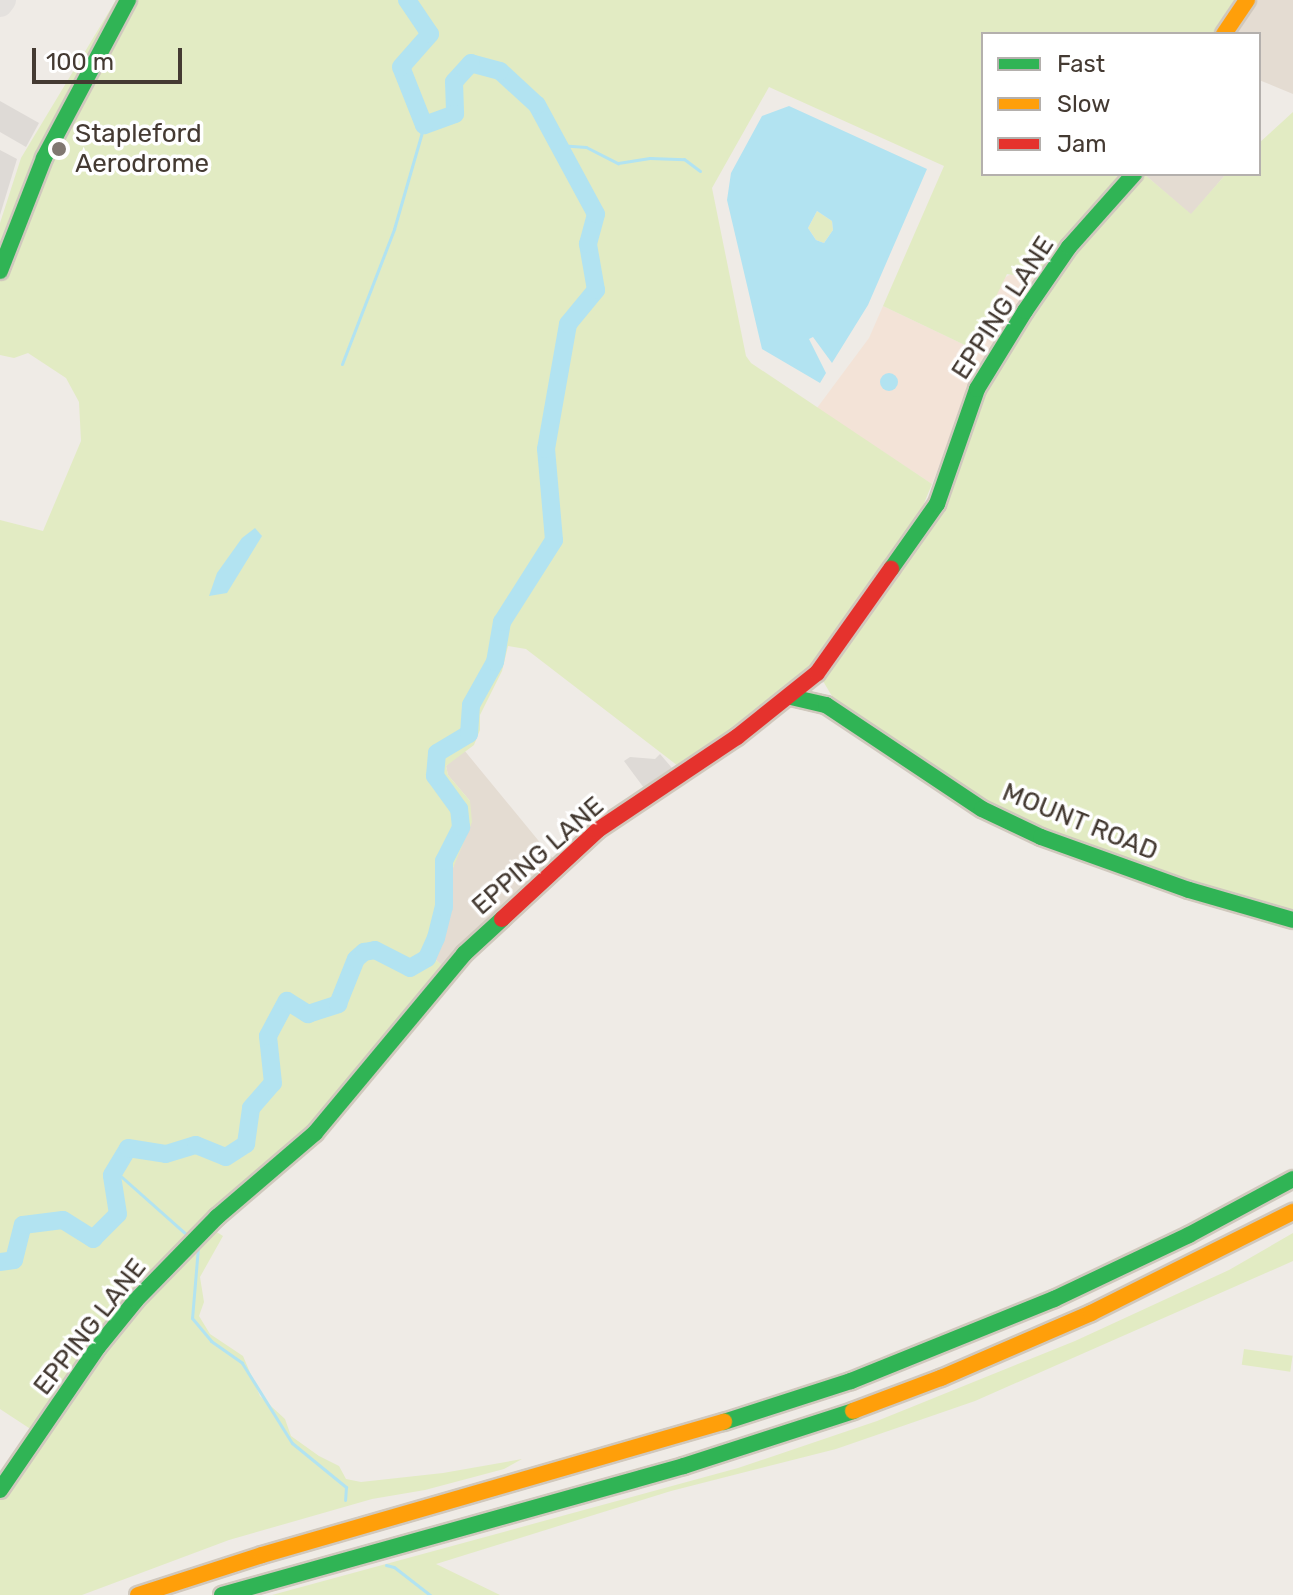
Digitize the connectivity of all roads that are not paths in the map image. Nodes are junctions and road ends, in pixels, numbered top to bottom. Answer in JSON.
{"nodes":[{"id":1,"x":128,"y":0,"type":"edge"},
{"id":2,"x":1247,"y":0,"type":"edge"},
{"id":3,"x":1225,"y":32,"type":"edge"},
{"id":4,"x":1132,"y":176,"type":"edge"},
{"id":5,"x":0,"y":271,"type":"edge"},
{"id":6,"x":817,"y":673,"type":"junction"},
{"id":7,"x":791,"y":697,"type":"junction"},
{"id":8,"x":826,"y":705,"type":"junction"},
{"id":9,"x":1293,"y":920,"type":"edge"},
{"id":10,"x":1293,"y":1179,"type":"edge"},
{"id":11,"x":1293,"y":1212,"type":"edge"},
{"id":12,"x":0,"y":1490,"type":"edge"},
{"id":13,"x":138,"y":1595,"type":"edge"},
{"id":14,"x":222,"y":1595,"type":"edge"}],
"edges":[{"from":1,"to":5,"type":"main road"},
{"from":2,"to":3,"type":"main road"},
{"from":4,"to":6,"type":"main road","name":"EPPING LANE"},
{"from":6,"to":7,"type":"main road","name":"EPPING LANE"},
{"from":6,"to":8,"type":"main road"},
{"from":7,"to":8,"type":"main road","name":"MOUNT ROAD"},
{"from":7,"to":12,"type":"main road","name":"EPPING LANE"},
{"from":8,"to":9,"type":"main road","name":"MOUNT ROAD"},
{"from":10,"to":13,"type":"main road"},
{"from":11,"to":14,"type":"main road"}]}
